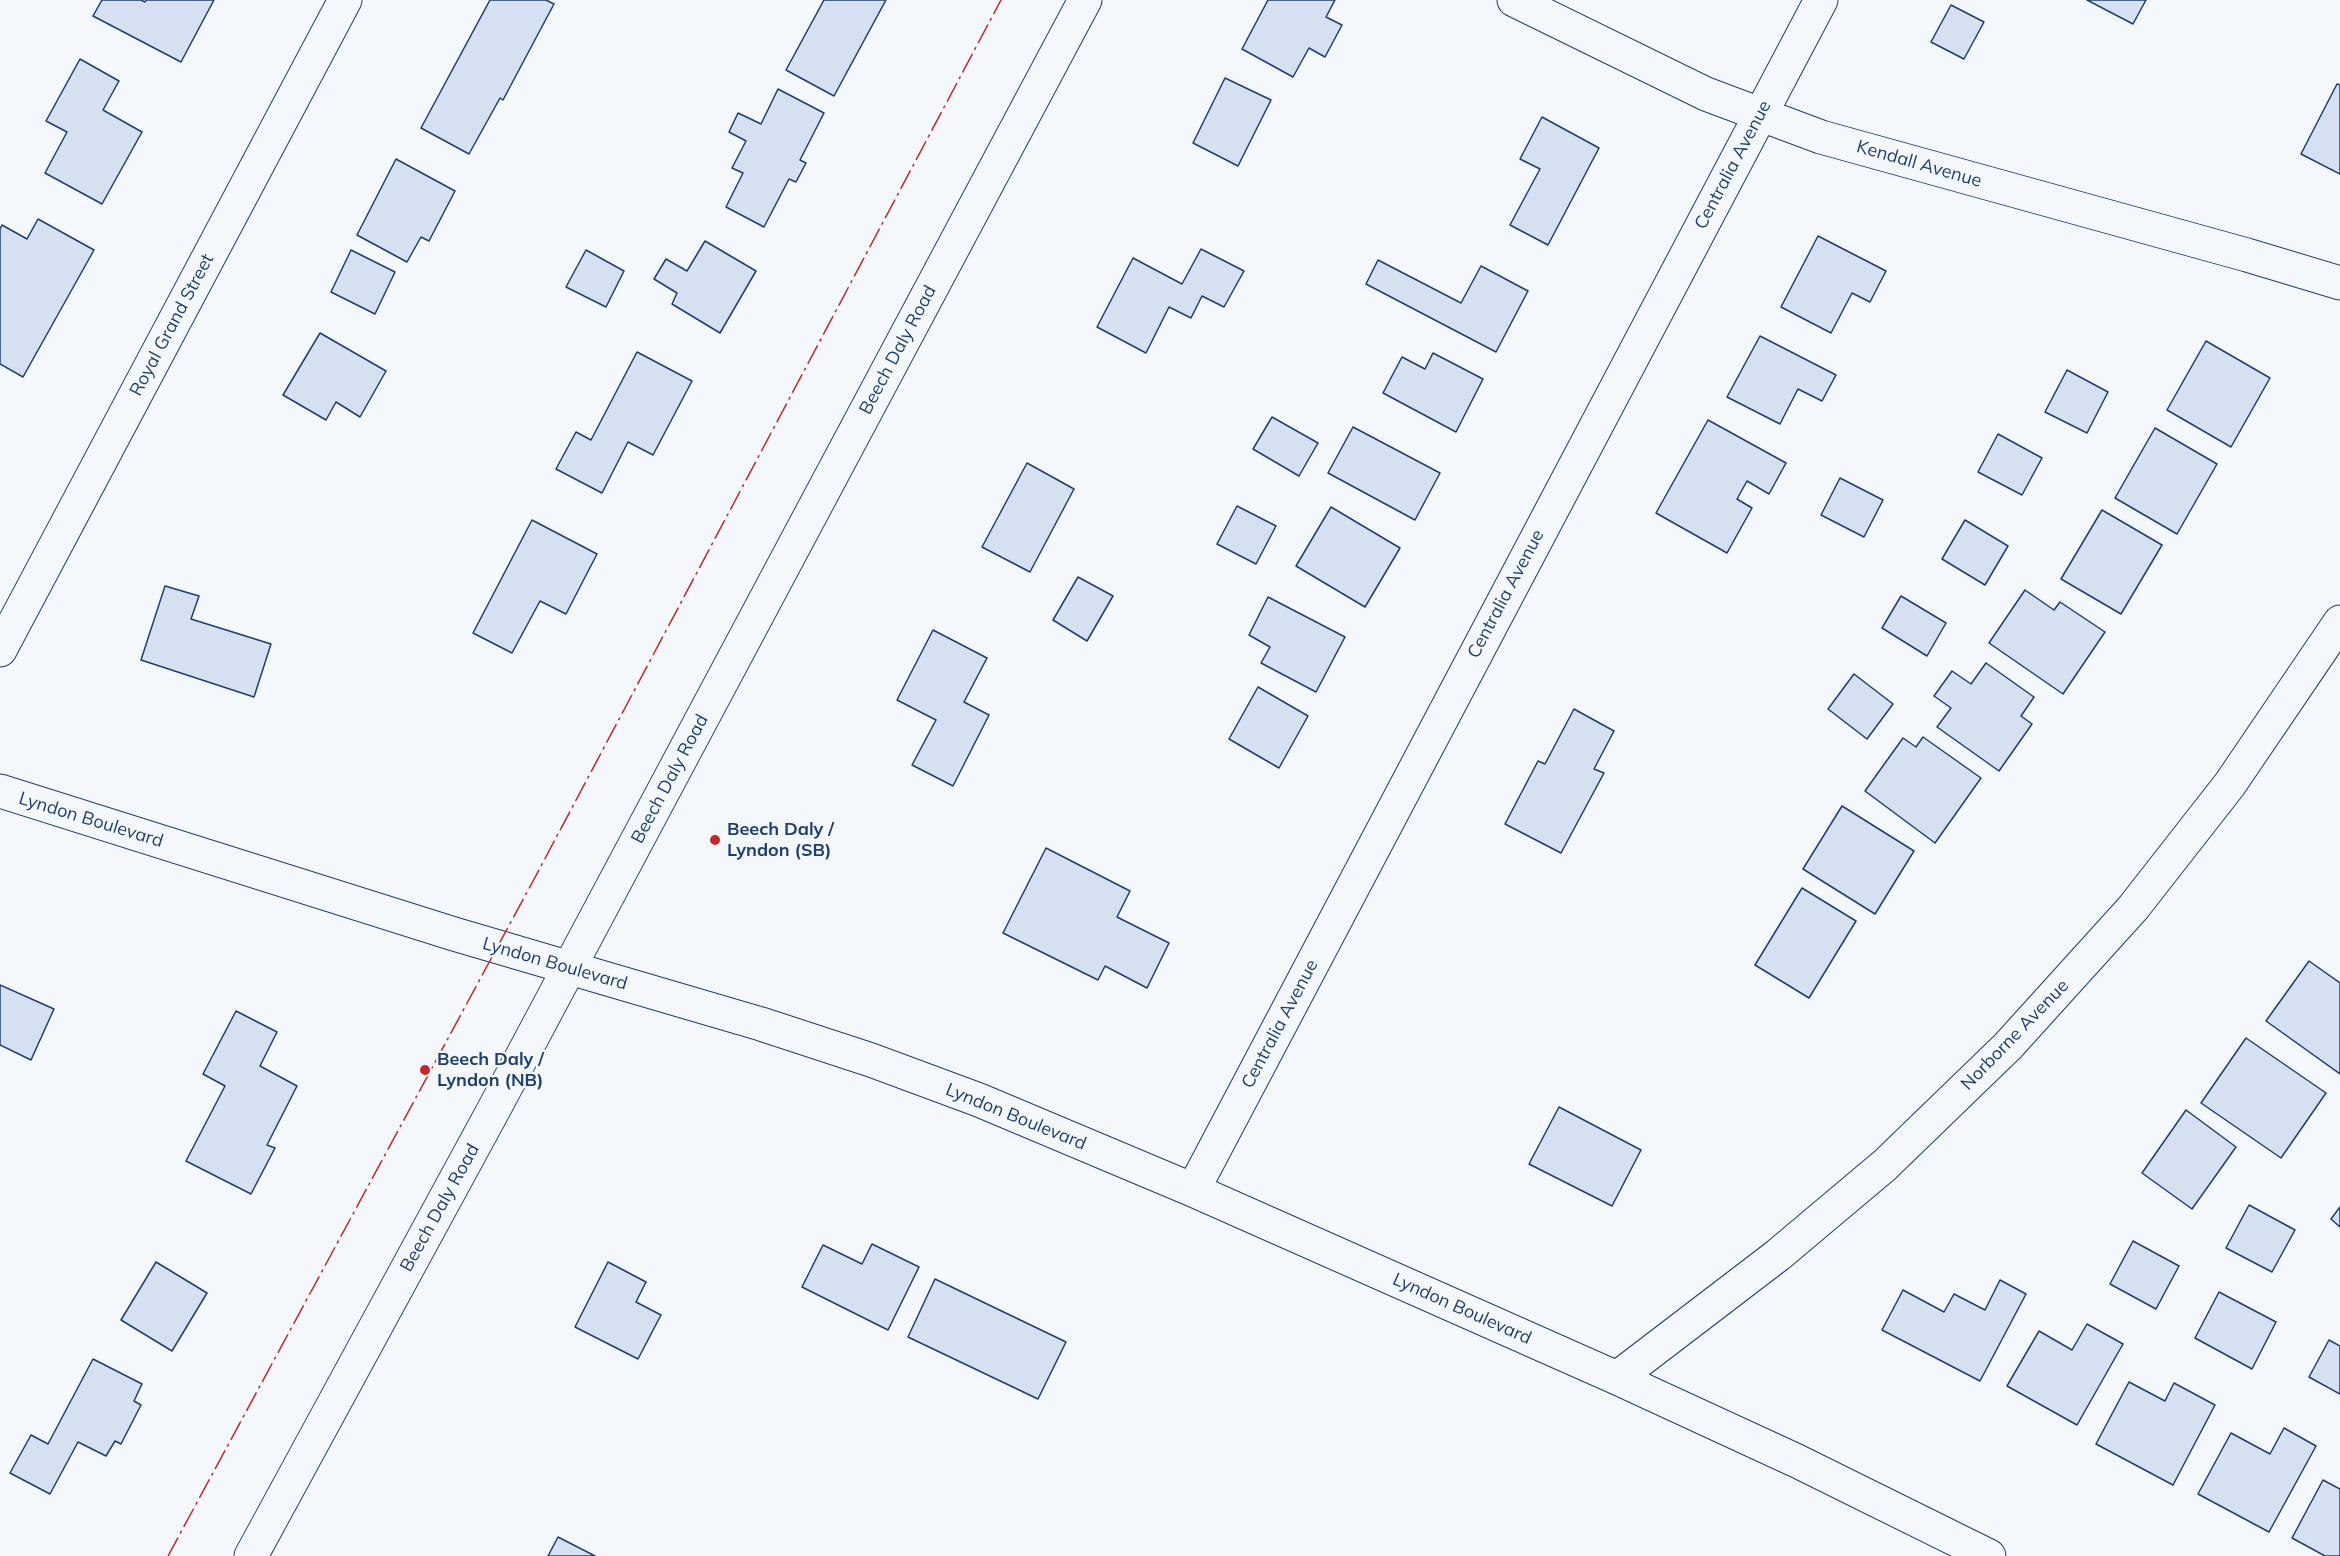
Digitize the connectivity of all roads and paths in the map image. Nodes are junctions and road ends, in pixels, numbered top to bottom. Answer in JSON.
{"nodes":[{"id":1,"x":345,"y":0,"type":"edge"},
{"id":2,"x":1085,"y":0,"type":"edge"},
{"id":3,"x":1514,"y":0,"type":"edge"},
{"id":4,"x":1821,"y":0,"type":"edge"},
{"id":5,"x":1760,"y":114,"type":"junction"},
{"id":6,"x":2340,"y":284,"type":"edge"},
{"id":7,"x":2340,"y":622,"type":"edge"},
{"id":8,"x":0,"y":650,"type":"edge"},
{"id":9,"x":0,"y":791,"type":"edge"},
{"id":10,"x":569,"y":968,"type":"junction"},
{"id":11,"x":1193,"y":1190,"type":"junction"},
{"id":12,"x":1617,"y":1378,"type":"junction"},
{"id":13,"x":251,"y":1556,"type":"edge"},
{"id":14,"x":1989,"y":1556,"type":"edge"}],
"edges":[{"from":1,"to":8,"type":"street","name":"Royal Grand Street"},
{"from":2,"to":10,"type":"street","name":"Beech Daly Road"},
{"from":3,"to":5,"type":"street","name":"Kendall Avenue"},
{"from":4,"to":5,"type":"street","name":"Centralia Avenue"},
{"from":5,"to":6,"type":"street","name":"Kendall Avenue"},
{"from":5,"to":11,"type":"street","name":"Centralia Avenue"},
{"from":7,"to":12,"type":"street","name":"Norborne Avenue"},
{"from":9,"to":10,"type":"street","name":"Lyndon Boulevard"},
{"from":10,"to":11,"type":"street","name":"Lyndon Boulevard"},
{"from":10,"to":13,"type":"street","name":"Beech Daly Road"},
{"from":11,"to":12,"type":"street","name":"Lyndon Boulevard"},
{"from":12,"to":14,"type":"street","name":"Lyndon Boulevard"}]}
